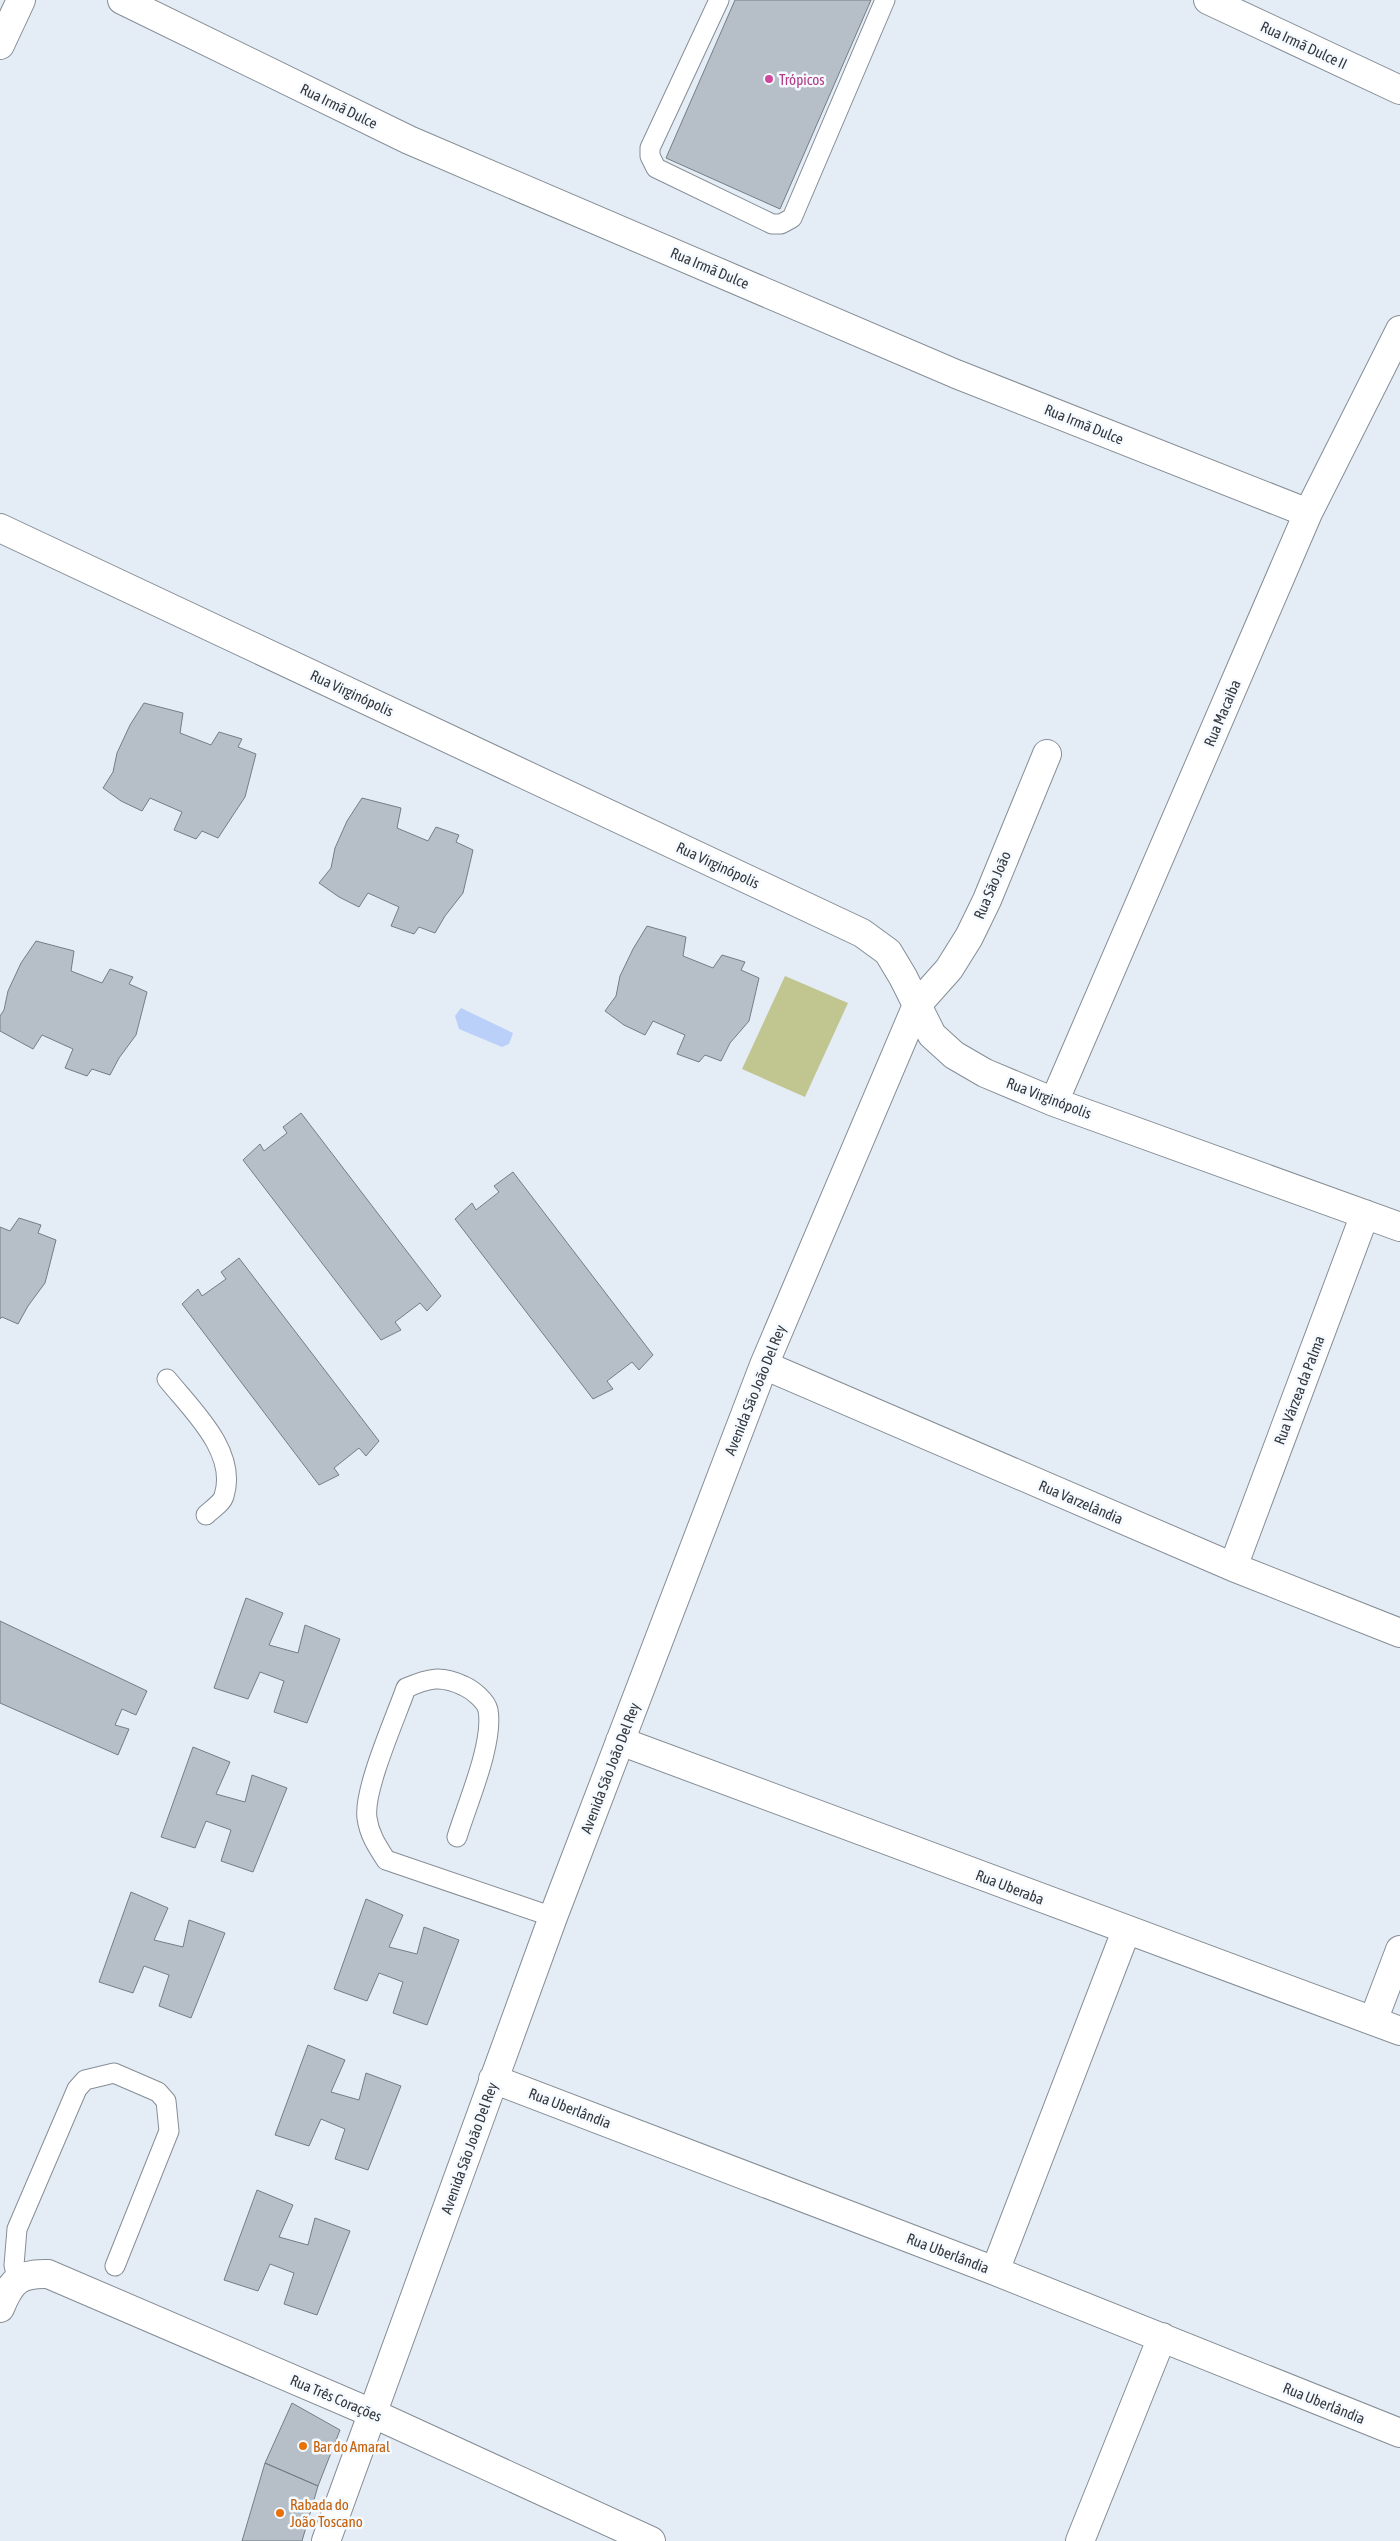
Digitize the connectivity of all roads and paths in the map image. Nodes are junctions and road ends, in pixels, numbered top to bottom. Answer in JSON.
{"nodes":[{"id":1,"x":21,"y":0,"type":"edge"},
{"id":2,"x":122,"y":0,"type":"edge"},
{"id":3,"x":719,"y":0,"type":"edge"},
{"id":4,"x":885,"y":0,"type":"edge"},
{"id":5,"x":1208,"y":0,"type":"edge"},
{"id":6,"x":0,"y":45,"type":"edge"},
{"id":7,"x":1400,"y":90,"type":"edge"},
{"id":8,"x":1400,"y":330,"type":"edge"},
{"id":9,"x":1308,"y":513,"type":"junction"},
{"id":10,"x":0,"y":528,"type":"edge"},
{"id":11,"x":1047,"y":754,"type":"dead end"},
{"id":12,"x":917,"y":1005,"type":"junction"},
{"id":13,"x":1054,"y":1102,"type":"junction"},
{"id":14,"x":1365,"y":1214,"type":"junction"},
{"id":15,"x":1400,"y":1227,"type":"edge"},
{"id":16,"x":764,"y":1366,"type":"junction"},
{"id":17,"x":167,"y":1379,"type":"dead end"},
{"id":18,"x":206,"y":1516,"type":"dead end"},
{"id":19,"x":1233,"y":1567,"type":"junction"},
{"id":20,"x":1400,"y":1633,"type":"edge"},
{"id":21,"x":620,"y":1741,"type":"junction"},
{"id":22,"x":456,"y":1837,"type":"dead end"},
{"id":23,"x":554,"y":1918,"type":"junction"},
{"id":24,"x":1126,"y":1931,"type":"junction"},
{"id":25,"x":1400,"y":1950,"type":"edge"},
{"id":26,"x":1373,"y":2021,"type":"junction"},
{"id":27,"x":1400,"y":2032,"type":"edge"},
{"id":28,"x":493,"y":2079,"type":"junction"},
{"id":29,"x":114,"y":2266,"type":"dead end"},
{"id":30,"x":995,"y":2271,"type":"junction"},
{"id":31,"x":17,"y":2279,"type":"junction"},
{"id":32,"x":0,"y":2308,"type":"edge"},
{"id":33,"x":1162,"y":2337,"type":"junction"},
{"id":34,"x":374,"y":2414,"type":"junction"},
{"id":35,"x":1400,"y":2433,"type":"edge"},
{"id":36,"x":326,"y":2541,"type":"edge"},
{"id":37,"x":651,"y":2541,"type":"edge"},
{"id":38,"x":1080,"y":2541,"type":"edge"}],
"edges":[{"from":1,"to":6,"type":"street"},
{"from":2,"to":9,"type":"street","name":"Rua Irmã Dulce"},
{"from":3,"to":4,"type":"lane"},
{"from":5,"to":7,"type":"street","name":"Rua Irmã Dulce II"},
{"from":8,"to":9,"type":"street","name":"Rua Macaiba"},
{"from":9,"to":13,"type":"street","name":"Rua Macaiba"},
{"from":10,"to":12,"type":"street","name":"Rua Virginópolis"},
{"from":11,"to":12,"type":"street","name":"Rua São João"},
{"from":12,"to":13,"type":"street","name":"Rua Virginópolis"},
{"from":12,"to":16,"type":"street","name":"Avenida São João Del Rey"},
{"from":13,"to":14,"type":"street","name":"Rua Virginópolis"},
{"from":14,"to":15,"type":"street","name":"Rua Virginópolis"},
{"from":14,"to":19,"type":"street","name":"Rua Várzea da Palma"},
{"from":16,"to":19,"type":"street","name":"Rua Varzelândia"},
{"from":16,"to":21,"type":"street","name":"Avenida São João Del Rey"},
{"from":17,"to":18,"type":"lane"},
{"from":19,"to":20,"type":"street","name":"Rua Varzelândia"},
{"from":21,"to":23,"type":"street","name":"Avenida São João Del Rey"},
{"from":21,"to":24,"type":"street","name":"Rua Uberaba"},
{"from":22,"to":23,"type":"lane"},
{"from":23,"to":28,"type":"street","name":"Avenida São João Del Rey"},
{"from":24,"to":26,"type":"street","name":"Rua Uberaba"},
{"from":24,"to":30,"type":"street"},
{"from":25,"to":26,"type":"street"},
{"from":26,"to":27,"type":"street","name":"Rua Uberaba"},
{"from":28,"to":30,"type":"street","name":"Rua Uberlândia"},
{"from":28,"to":34,"type":"street","name":"Avenida São João Del Rey"},
{"from":29,"to":31,"type":"lane"},
{"from":30,"to":33,"type":"street","name":"Rua Uberlândia"},
{"from":31,"to":32,"type":"street"},
{"from":31,"to":34,"type":"street","name":"Rua Três Corações"},
{"from":33,"to":35,"type":"street","name":"Rua Uberlândia"},
{"from":33,"to":38,"type":"street"},
{"from":34,"to":36,"type":"street","name":"Avenida São João Del Rey"},
{"from":34,"to":37,"type":"street","name":"Rua Três Corações"}]}
